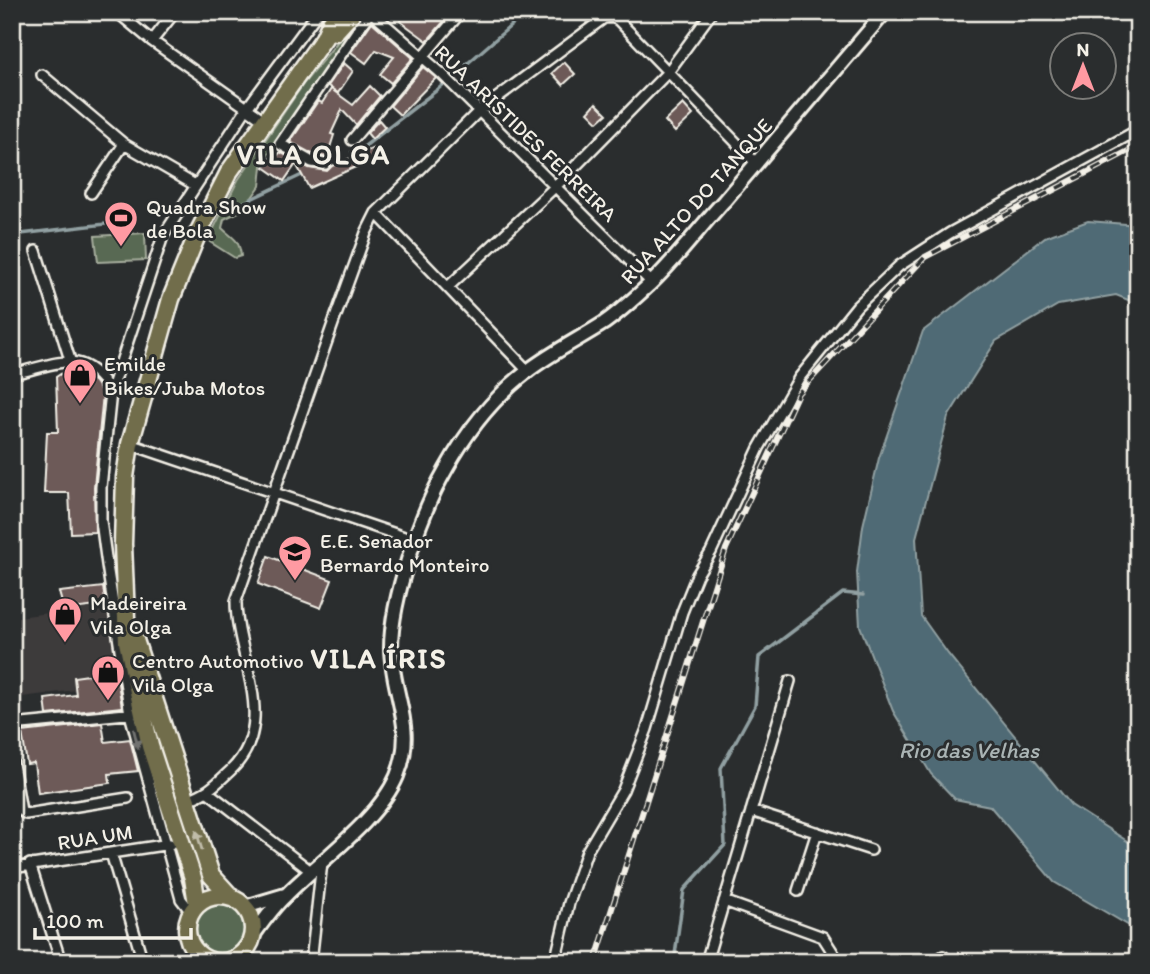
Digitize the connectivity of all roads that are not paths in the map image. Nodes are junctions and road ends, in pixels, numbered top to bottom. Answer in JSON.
{"nodes":[{"id":1,"x":117,"y":12,"type":"edge"},
{"id":2,"x":175,"y":12,"type":"edge"},
{"id":3,"x":318,"y":12,"type":"edge"},
{"id":4,"x":339,"y":12,"type":"edge"},
{"id":5,"x":353,"y":12,"type":"edge"},
{"id":6,"x":371,"y":12,"type":"edge"},
{"id":7,"x":461,"y":12,"type":"edge"},
{"id":8,"x":712,"y":12,"type":"edge"},
{"id":9,"x":886,"y":12,"type":"edge"},
{"id":10,"x":324,"y":38,"type":"junction"},
{"id":11,"x":152,"y":41,"type":"junction"},
{"id":12,"x":424,"y":57,"type":"junction"},
{"id":13,"x":668,"y":72,"type":"junction"},
{"id":14,"x":42,"y":75,"type":"dead end"},
{"id":15,"x":247,"y":108,"type":"junction"},
{"id":16,"x":478,"y":112,"type":"junction"},
{"id":17,"x":264,"y":120,"type":"junction"},
{"id":18,"x":1138,"y":130,"type":"edge"},
{"id":19,"x":352,"y":140,"type":"dead end"},
{"id":20,"x":124,"y":145,"type":"junction"},
{"id":21,"x":756,"y":163,"type":"junction"},
{"id":22,"x":324,"y":164,"type":"dead end"},
{"id":23,"x":195,"y":185,"type":"junction"},
{"id":24,"x":556,"y":186,"type":"junction"},
{"id":25,"x":91,"y":193,"type":"dead end"},
{"id":26,"x":376,"y":213,"type":"junction"},
{"id":27,"x":36,"y":251,"type":"dead end"},
{"id":28,"x":652,"y":283,"type":"junction"},
{"id":29,"x":448,"y":286,"type":"junction"},
{"id":30,"x":70,"y":360,"type":"junction"},
{"id":31,"x":528,"y":371,"type":"junction"},
{"id":32,"x":12,"y":374,"type":"edge"},
{"id":33,"x":111,"y":392,"type":"junction"},
{"id":34,"x":130,"y":444,"type":"junction"},
{"id":35,"x":274,"y":493,"type":"junction"},
{"id":36,"x":416,"y":541,"type":"junction"},
{"id":37,"x":122,"y":623,"type":"junction"},
{"id":38,"x":790,"y":681,"type":"dead end"},
{"id":39,"x":158,"y":709,"type":"junction"},
{"id":40,"x":136,"y":713,"type":"junction"},
{"id":41,"x":12,"y":725,"type":"edge"},
{"id":42,"x":12,"y":758,"type":"edge"},
{"id":43,"x":208,"y":792,"type":"junction"},
{"id":44,"x":128,"y":798,"type":"dead end"},
{"id":45,"x":187,"y":800,"type":"junction"},
{"id":46,"x":751,"y":811,"type":"junction"},
{"id":47,"x":817,"y":832,"type":"junction"},
{"id":48,"x":183,"y":842,"type":"junction"},
{"id":49,"x":165,"y":844,"type":"junction"},
{"id":50,"x":871,"y":850,"type":"dead end"},
{"id":51,"x":111,"y":853,"type":"junction"},
{"id":52,"x":322,"y":862,"type":"junction"},
{"id":53,"x":30,"y":864,"type":"junction"},
{"id":54,"x":12,"y":868,"type":"edge"},
{"id":55,"x":312,"y":872,"type":"junction"},
{"id":56,"x":798,"y":891,"type":"dead end"},
{"id":57,"x":286,"y":895,"type":"junction"},
{"id":58,"x":724,"y":901,"type":"junction"},
{"id":59,"x":238,"y":902,"type":"junction"},
{"id":60,"x":194,"y":908,"type":"junction"},
{"id":61,"x":247,"y":950,"type":"edge"},
{"id":62,"x":210,"y":961,"type":"edge"},
{"id":63,"x":61,"y":962,"type":"edge"},
{"id":64,"x":143,"y":962,"type":"edge"},
{"id":65,"x":312,"y":962,"type":"edge"},
{"id":66,"x":555,"y":962,"type":"edge"},
{"id":67,"x":706,"y":962,"type":"edge"},
{"id":68,"x":839,"y":962,"type":"edge"}],
"edges":[{"from":1,"to":11,"type":"street"},
{"from":2,"to":11,"type":"street"},
{"from":3,"to":15,"type":"street"},
{"from":4,"to":10,"type":"highway"},
{"from":5,"to":10,"type":"highway"},
{"from":6,"to":12,"type":"street","name":"RUA ARISTIDES FERREIRA"},
{"from":6,"to":22,"type":"street"},
{"from":7,"to":12,"type":"street"},
{"from":8,"to":13,"type":"street"},
{"from":9,"to":21,"type":"main road","name":"RUA ALTO DO TANQUE"},
{"from":10,"to":17,"type":"highway"},
{"from":11,"to":15,"type":"street"},
{"from":12,"to":16,"type":"street","name":"RUA ARISTIDES FERREIRA"},
{"from":12,"to":19,"type":"street"},
{"from":13,"to":16,"type":"street"},
{"from":13,"to":21,"type":"street"},
{"from":13,"to":24,"type":"street"},
{"from":14,"to":20,"type":"street"},
{"from":15,"to":17,"type":"street"},
{"from":15,"to":23,"type":"street"},
{"from":16,"to":24,"type":"street","name":"RUA ARISTIDES FERREIRA"},
{"from":16,"to":26,"type":"street"},
{"from":17,"to":34,"type":"highway"},
{"from":18,"to":66,"type":"street"},
{"from":20,"to":23,"type":"street"},
{"from":20,"to":25,"type":"street"},
{"from":21,"to":28,"type":"main road","name":"RUA ALTO DO TANQUE"},
{"from":23,"to":33,"type":"street"},
{"from":24,"to":28,"type":"street","name":"RUA ARISTIDES FERREIRA"},
{"from":24,"to":29,"type":"street"},
{"from":26,"to":29,"type":"street"},
{"from":26,"to":35,"type":"street"},
{"from":27,"to":30,"type":"street"},
{"from":28,"to":31,"type":"main road","name":"RUA ALTO DO TANQUE"},
{"from":29,"to":31,"type":"street"},
{"from":30,"to":32,"type":"street"},
{"from":30,"to":33,"type":"street"},
{"from":31,"to":36,"type":"main road","name":"RUA ALTO DO TANQUE"},
{"from":33,"to":37,"type":"street"},
{"from":34,"to":35,"type":"street"},
{"from":34,"to":37,"type":"highway"},
{"from":35,"to":36,"type":"street"},
{"from":35,"to":43,"type":"street"},
{"from":36,"to":52,"type":"main road","name":"RUA ALTO DO TANQUE"},
{"from":37,"to":39,"type":"highway"},
{"from":37,"to":40,"type":"highway"},
{"from":38,"to":46,"type":"street"},
{"from":39,"to":40,"type":"street"},
{"from":39,"to":45,"type":"highway"},
{"from":40,"to":41,"type":"street"},
{"from":40,"to":48,"type":"highway"},
{"from":40,"to":49,"type":"street","one_way":true},
{"from":42,"to":44,"type":"street"},
{"from":43,"to":45,"type":"street"},
{"from":43,"to":55,"type":"street"},
{"from":59,"to":45,"type":"highway","one_way":true},
{"from":46,"to":47,"type":"street"},
{"from":46,"to":58,"type":"street"},
{"from":47,"to":50,"type":"street"},
{"from":47,"to":56,"type":"street"},
{"from":48,"to":49,"type":"street","name":"RUA UM"},
{"from":48,"to":60,"type":"highway"},
{"from":49,"to":51,"type":"street","name":"RUA UM"},
{"from":49,"to":60,"type":"street"},
{"from":51,"to":53,"type":"street","name":"RUA UM"},
{"from":51,"to":64,"type":"street"},
{"from":52,"to":55,"type":"main road","name":"RUA ALTO DO TANQUE"},
{"from":52,"to":65,"type":"street"},
{"from":53,"to":54,"type":"street","name":"RUA UM"},
{"from":53,"to":63,"type":"street"},
{"from":55,"to":57,"type":"main road","name":"RUA ALTO DO TANQUE"},
{"from":57,"to":59,"type":"main road","name":"RUA ALTO DO TANQUE"},
{"from":57,"to":61,"type":"main road","name":"RUA ALTO DO TANQUE"},
{"from":58,"to":67,"type":"street"},
{"from":58,"to":68,"type":"street"},
{"from":59,"to":60,"type":"highway"},
{"from":59,"to":61,"type":"highway"},
{"from":60,"to":62,"type":"highway"},
{"from":61,"to":62,"type":"highway"}]}
